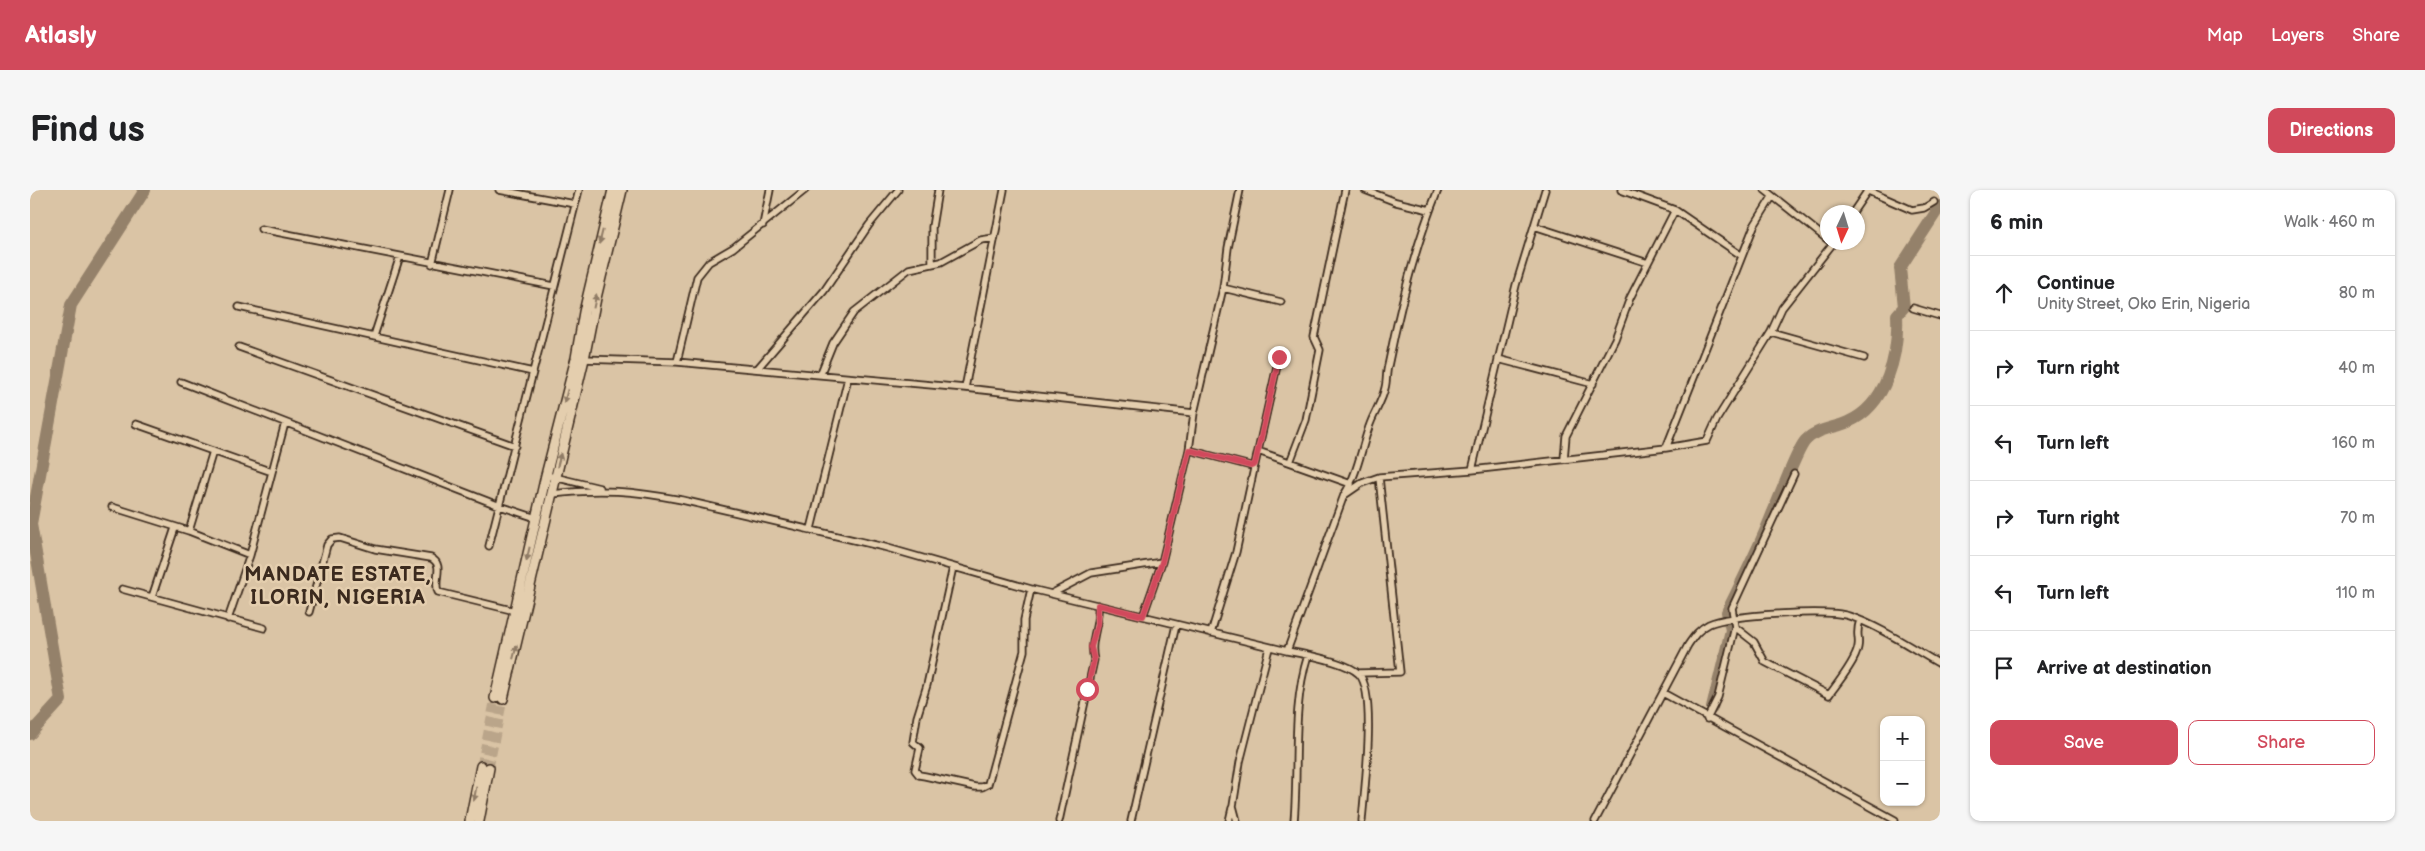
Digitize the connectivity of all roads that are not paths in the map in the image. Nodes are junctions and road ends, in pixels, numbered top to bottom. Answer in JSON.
{"nodes":[{"id":1,"x":450,"y":190,"type":"edge"},
{"id":2,"x":499,"y":190,"type":"edge"},
{"id":3,"x":579,"y":190,"type":"edge"},
{"id":4,"x":613,"y":190,"type":"edge"},
{"id":5,"x":622,"y":190,"type":"edge"},
{"id":6,"x":770,"y":190,"type":"edge"},
{"id":7,"x":805,"y":190,"type":"edge"},
{"id":8,"x":898,"y":190,"type":"edge"},
{"id":9,"x":938,"y":190,"type":"edge"},
{"id":10,"x":1004,"y":190,"type":"edge"},
{"id":11,"x":1240,"y":190,"type":"edge"},
{"id":12,"x":1345,"y":190,"type":"edge"},
{"id":13,"x":1365,"y":190,"type":"edge"},
{"id":14,"x":1438,"y":190,"type":"edge"},
{"id":15,"x":1546,"y":190,"type":"edge"},
{"id":16,"x":1621,"y":190,"type":"edge"},
{"id":17,"x":1765,"y":190,"type":"edge"},
{"id":18,"x":1867,"y":190,"type":"edge"},
{"id":19,"x":1772,"y":197,"type":"junction"},
{"id":20,"x":1934,"y":202,"type":"dead end"},
{"id":21,"x":575,"y":204,"type":"junction"},
{"id":22,"x":1857,"y":205,"type":"edge"},
{"id":23,"x":1430,"y":210,"type":"junction"},
{"id":24,"x":1675,"y":210,"type":"junction"},
{"id":25,"x":763,"y":226,"type":"junction"},
{"id":26,"x":1534,"y":226,"type":"junction"},
{"id":27,"x":261,"y":229,"type":"dead end"},
{"id":28,"x":1820,"y":234,"type":"edge"},
{"id":29,"x":994,"y":238,"type":"junction"},
{"id":30,"x":1827,"y":250,"type":"edge"},
{"id":31,"x":400,"y":256,"type":"junction"},
{"id":32,"x":1742,"y":256,"type":"junction"},
{"id":33,"x":432,"y":264,"type":"junction"},
{"id":34,"x":932,"y":264,"type":"junction"},
{"id":35,"x":1648,"y":264,"type":"junction"},
{"id":36,"x":554,"y":286,"type":"junction"},
{"id":37,"x":1223,"y":288,"type":"junction"},
{"id":38,"x":1281,"y":302,"type":"dead end"},
{"id":39,"x":239,"y":307,"type":"dead end"},
{"id":40,"x":1913,"y":308,"type":"dead end"},
{"id":41,"x":1940,"y":316,"type":"edge"},
{"id":42,"x":1771,"y":332,"type":"junction"},
{"id":43,"x":374,"y":336,"type":"junction"},
{"id":44,"x":239,"y":346,"type":"dead end"},
{"id":45,"x":1279,"y":357,"type":"dead end"},
{"id":46,"x":580,"y":358,"type":"junction"},
{"id":47,"x":1864,"y":358,"type":"dead end"},
{"id":48,"x":1498,"y":359,"type":"junction"},
{"id":49,"x":677,"y":362,"type":"junction"},
{"id":50,"x":757,"y":369,"type":"junction"},
{"id":51,"x":533,"y":372,"type":"junction"},
{"id":52,"x":820,"y":375,"type":"junction"},
{"id":53,"x":848,"y":378,"type":"junction"},
{"id":54,"x":181,"y":382,"type":"dead end"},
{"id":55,"x":1593,"y":384,"type":"junction"},
{"id":56,"x":965,"y":388,"type":"junction"},
{"id":57,"x":1194,"y":413,"type":"junction"},
{"id":58,"x":285,"y":423,"type":"junction"},
{"id":59,"x":136,"y":424,"type":"dead end"},
{"id":60,"x":515,"y":446,"type":"junction"},
{"id":61,"x":1666,"y":448,"type":"junction"},
{"id":62,"x":1189,"y":450,"type":"junction"},
{"id":63,"x":213,"y":451,"type":"junction"},
{"id":64,"x":1258,"y":451,"type":"junction"},
{"id":65,"x":1564,"y":459,"type":"junction"},
{"id":66,"x":1290,"y":462,"type":"junction"},
{"id":67,"x":1255,"y":464,"type":"junction"},
{"id":68,"x":1472,"y":470,"type":"junction"},
{"id":69,"x":272,"y":472,"type":"junction"},
{"id":70,"x":1794,"y":474,"type":"dead end"},
{"id":71,"x":550,"y":476,"type":"junction"},
{"id":72,"x":1379,"y":477,"type":"junction"},
{"id":73,"x":1351,"y":484,"type":"junction"},
{"id":74,"x":604,"y":489,"type":"junction"},
{"id":75,"x":552,"y":494,"type":"junction"},
{"id":76,"x":1344,"y":495,"type":"junction"},
{"id":77,"x":500,"y":506,"type":"junction"},
{"id":78,"x":112,"y":507,"type":"dead end"},
{"id":79,"x":536,"y":518,"type":"junction"},
{"id":80,"x":175,"y":528,"type":"junction"},
{"id":81,"x":812,"y":529,"type":"junction"},
{"id":82,"x":189,"y":532,"type":"junction"},
{"id":83,"x":490,"y":546,"type":"dead end"},
{"id":84,"x":250,"y":555,"type":"junction"},
{"id":85,"x":1162,"y":562,"type":"junction"},
{"id":86,"x":953,"y":567,"type":"junction"},
{"id":87,"x":122,"y":589,"type":"dead end"},
{"id":88,"x":1031,"y":589,"type":"junction"},
{"id":89,"x":1051,"y":594,"type":"junction"},
{"id":90,"x":152,"y":597,"type":"junction"},
{"id":91,"x":1098,"y":605,"type":"junction"},
{"id":92,"x":515,"y":611,"type":"junction"},
{"id":93,"x":309,"y":612,"type":"dead end"},
{"id":94,"x":1143,"y":616,"type":"junction"},
{"id":95,"x":1731,"y":618,"type":"junction"},
{"id":96,"x":228,"y":619,"type":"junction"},
{"id":97,"x":1860,"y":620,"type":"junction"},
{"id":98,"x":1176,"y":625,"type":"junction"},
{"id":99,"x":1736,"y":627,"type":"junction"},
{"id":100,"x":264,"y":628,"type":"dead end"},
{"id":101,"x":1211,"y":633,"type":"junction"},
{"id":102,"x":1269,"y":648,"type":"junction"},
{"id":103,"x":1287,"y":651,"type":"junction"},
{"id":104,"x":1308,"y":655,"type":"junction"},
{"id":105,"x":1940,"y":664,"type":"edge"},
{"id":106,"x":1358,"y":674,"type":"junction"},
{"id":107,"x":1663,"y":693,"type":"junction"},
{"id":108,"x":1707,"y":718,"type":"junction"},
{"id":109,"x":1233,"y":806,"type":"junction"},
{"id":110,"x":1895,"y":820,"type":"edge"},
{"id":111,"x":471,"y":821,"type":"edge"},
{"id":112,"x":479,"y":821,"type":"edge"},
{"id":113,"x":1059,"y":821,"type":"edge"},
{"id":114,"x":1131,"y":821,"type":"edge"},
{"id":115,"x":1229,"y":821,"type":"edge"},
{"id":116,"x":1237,"y":821,"type":"edge"},
{"id":117,"x":1294,"y":821,"type":"edge"},
{"id":118,"x":1362,"y":821,"type":"edge"},
{"id":119,"x":1595,"y":821,"type":"edge"}],
"edges":[{"from":1,"to":33,"type":"street"},
{"from":2,"to":21,"type":"street"},
{"from":3,"to":21,"type":"street"},
{"from":4,"to":46,"type":"main road","one_way":true},
{"from":46,"to":5,"type":"main road","one_way":true},
{"from":6,"to":25,"type":"street"},
{"from":7,"to":25,"type":"street"},
{"from":8,"to":50,"type":"street"},
{"from":9,"to":34,"type":"street"},
{"from":10,"to":29,"type":"street"},
{"from":11,"to":37,"type":"street"},
{"from":12,"to":66,"type":"street"},
{"from":13,"to":23,"type":"street"},
{"from":14,"to":23,"type":"street"},
{"from":15,"to":26,"type":"street"},
{"from":16,"to":24,"type":"street"},
{"from":17,"to":19,"type":"street"},
{"from":18,"to":20,"type":"street"},
{"from":18,"to":22,"type":"street"},
{"from":19,"to":28,"type":"street"},
{"from":19,"to":32,"type":"street"},
{"from":21,"to":36,"type":"street"},
{"from":23,"to":73,"type":"street"},
{"from":24,"to":32,"type":"street"},
{"from":24,"to":35,"type":"street"},
{"from":25,"to":49,"type":"street"},
{"from":26,"to":35,"type":"street"},
{"from":26,"to":48,"type":"street"},
{"from":27,"to":31,"type":"street"},
{"from":29,"to":34,"type":"street"},
{"from":29,"to":56,"type":"street"},
{"from":30,"to":42,"type":"street"},
{"from":31,"to":33,"type":"street"},
{"from":31,"to":43,"type":"street"},
{"from":32,"to":61,"type":"street"},
{"from":33,"to":36,"type":"street"},
{"from":34,"to":52,"type":"street"},
{"from":35,"to":55,"type":"street"},
{"from":36,"to":51,"type":"street"},
{"from":37,"to":38,"type":"street"},
{"from":37,"to":57,"type":"street"},
{"from":39,"to":43,"type":"street"},
{"from":40,"to":41,"type":"street"},
{"from":42,"to":47,"type":"street"},
{"from":42,"to":61,"type":"street"},
{"from":43,"to":51,"type":"street"},
{"from":44,"to":60,"type":"street"},
{"from":45,"to":64,"type":"street"},
{"from":46,"to":49,"type":"street"},
{"from":46,"to":71,"type":"main road"},
{"from":48,"to":55,"type":"street"},
{"from":48,"to":68,"type":"street"},
{"from":49,"to":50,"type":"street"},
{"from":50,"to":52,"type":"street"},
{"from":51,"to":60,"type":"street"},
{"from":52,"to":53,"type":"street"},
{"from":53,"to":56,"type":"street"},
{"from":53,"to":81,"type":"street"},
{"from":54,"to":58,"type":"street"},
{"from":55,"to":65,"type":"street"},
{"from":56,"to":57,"type":"street"},
{"from":57,"to":62,"type":"street"},
{"from":58,"to":69,"type":"street"},
{"from":58,"to":77,"type":"street"},
{"from":59,"to":63,"type":"street"},
{"from":60,"to":77,"type":"street"},
{"from":61,"to":65,"type":"street"},
{"from":62,"to":67,"type":"street"},
{"from":62,"to":85,"type":"street"},
{"from":63,"to":69,"type":"street"},
{"from":63,"to":82,"type":"street"},
{"from":64,"to":66,"type":"street"},
{"from":64,"to":67,"type":"street"},
{"from":65,"to":68,"type":"street"},
{"from":66,"to":73,"type":"street"},
{"from":67,"to":101,"type":"street"},
{"from":68,"to":72,"type":"street"},
{"from":69,"to":84,"type":"street"},
{"from":70,"to":95,"type":"street"},
{"from":71,"to":74,"type":"street"},
{"from":71,"to":75,"type":"main road"},
{"from":71,"to":79,"type":"main road"},
{"from":72,"to":76,"type":"street"},
{"from":72,"to":106,"type":"street"},
{"from":73,"to":76,"type":"street"},
{"from":74,"to":75,"type":"street"},
{"from":74,"to":81,"type":"street"},
{"from":92,"to":75,"type":"main road","one_way":true},
{"from":76,"to":103,"type":"street"},
{"from":77,"to":79,"type":"street"},
{"from":77,"to":83,"type":"street"},
{"from":78,"to":80,"type":"street"},
{"from":79,"to":92,"type":"main road","one_way":true},
{"from":80,"to":82,"type":"street"},
{"from":80,"to":90,"type":"street"},
{"from":81,"to":86,"type":"street"},
{"from":82,"to":84,"type":"street"},
{"from":84,"to":96,"type":"street"},
{"from":85,"to":89,"type":"street"},
{"from":85,"to":94,"type":"street"},
{"from":86,"to":88,"type":"street"},
{"from":86,"to":88,"type":"street"},
{"from":87,"to":90,"type":"street"},
{"from":88,"to":89,"type":"street"},
{"from":89,"to":91,"type":"street"},
{"from":90,"to":96,"type":"street"},
{"from":91,"to":94,"type":"street"},
{"from":91,"to":113,"type":"street"},
{"from":92,"to":93,"type":"street"},
{"from":94,"to":98,"type":"street"},
{"from":95,"to":97,"type":"street"},
{"from":95,"to":99,"type":"street"},
{"from":95,"to":107,"type":"street"},
{"from":96,"to":100,"type":"street"},
{"from":97,"to":99,"type":"street"},
{"from":97,"to":105,"type":"street"},
{"from":98,"to":101,"type":"street"},
{"from":98,"to":114,"type":"street"},
{"from":99,"to":108,"type":"street"},
{"from":101,"to":102,"type":"street"},
{"from":102,"to":103,"type":"street"},
{"from":102,"to":109,"type":"street"},
{"from":103,"to":104,"type":"street"},
{"from":104,"to":106,"type":"street"},
{"from":104,"to":117,"type":"street"},
{"from":106,"to":118,"type":"street"},
{"from":107,"to":108,"type":"street"},
{"from":107,"to":119,"type":"street"},
{"from":108,"to":110,"type":"street"},
{"from":109,"to":115,"type":"street"},
{"from":109,"to":116,"type":"street"},
{"from":112,"to":111,"type":"main road","one_way":true}]}
